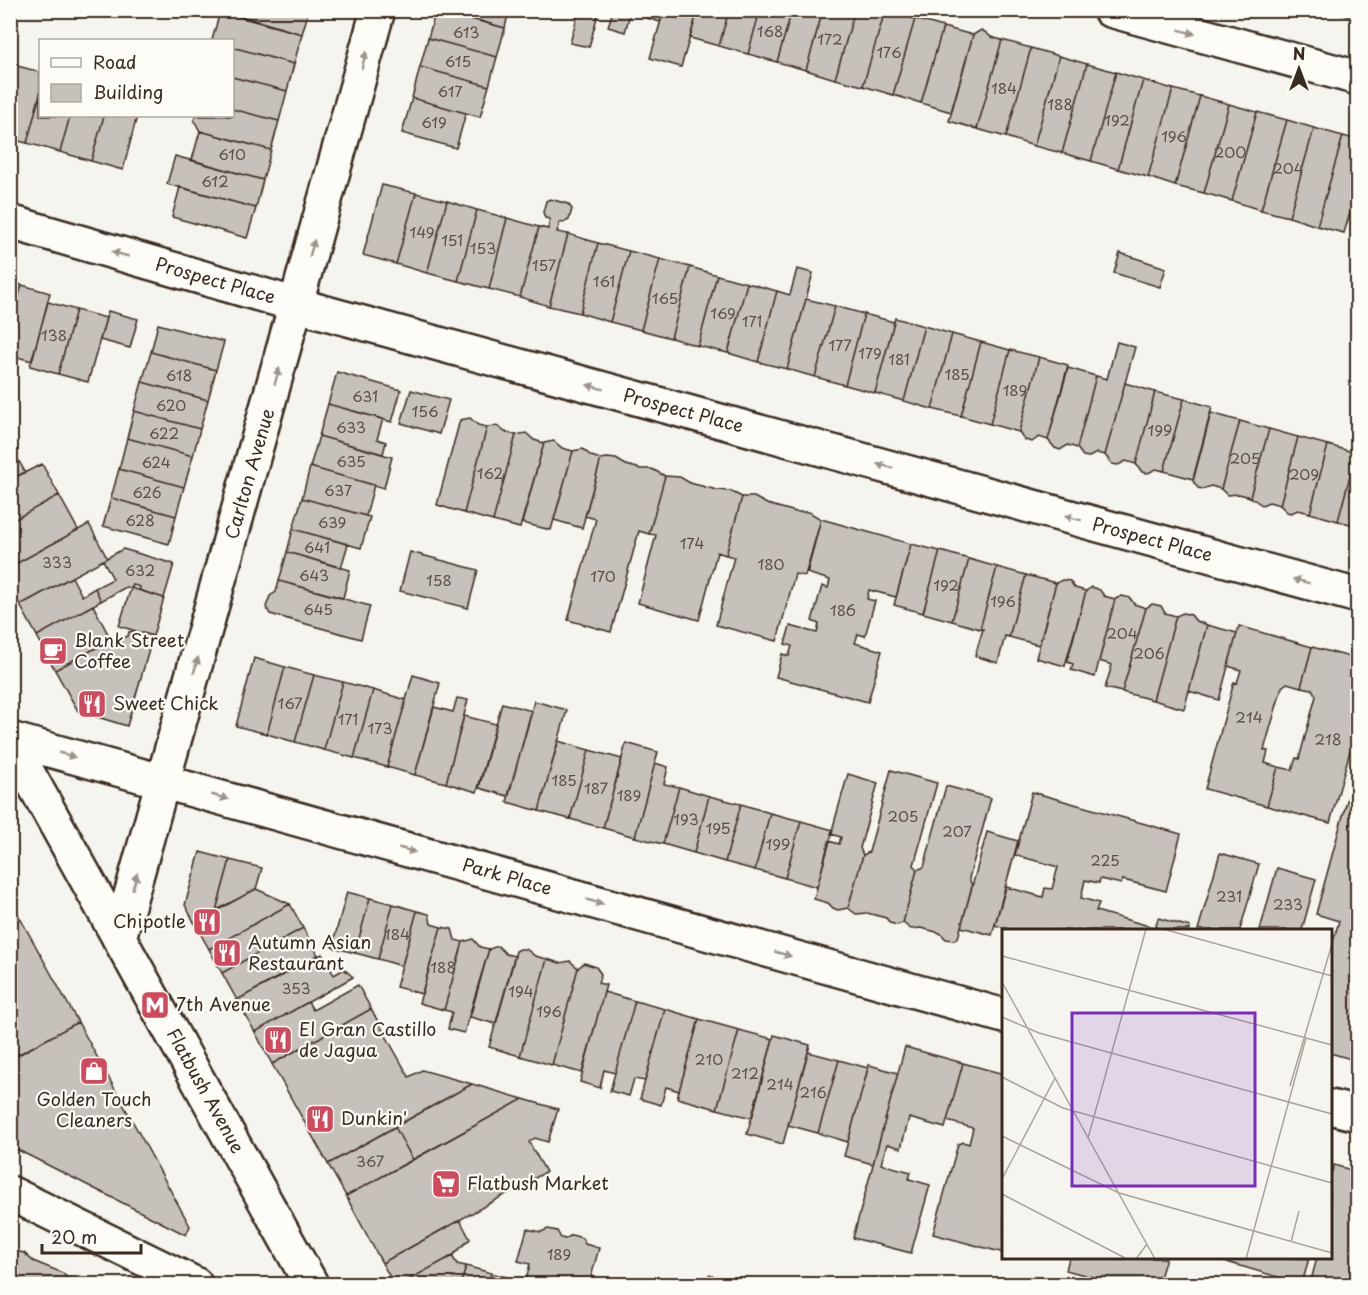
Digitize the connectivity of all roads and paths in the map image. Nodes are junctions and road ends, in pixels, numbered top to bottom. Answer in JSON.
{"nodes":[{"id":1,"x":378,"y":10,"type":"edge"},
{"id":2,"x":1110,"y":10,"type":"edge"},
{"id":3,"x":1358,"y":78,"type":"edge"},
{"id":4,"x":10,"y":222,"type":"edge"},
{"id":5,"x":297,"y":304,"type":"junction"},
{"id":6,"x":1358,"y":596,"type":"edge"},
{"id":7,"x":10,"y":740,"type":"edge"},
{"id":8,"x":163,"y":782,"type":"junction"},
{"id":9,"x":119,"y":938,"type":"junction"},
{"id":10,"x":1002,"y":1015,"type":"edge"},
{"id":11,"x":1332,"y":1108,"type":"edge"},
{"id":12,"x":1358,"y":1114,"type":"edge"},
{"id":13,"x":10,"y":1192,"type":"edge"},
{"id":14,"x":195,"y":1284,"type":"edge"},
{"id":15,"x":311,"y":1284,"type":"edge"}],
"edges":[{"from":5,"to":1,"type":"street","name":"Carlton Avenue","one_way":true},
{"from":2,"to":3,"type":"street","one_way":true},
{"from":5,"to":4,"type":"street","name":"Prospect Place","one_way":true},
{"from":6,"to":5,"type":"street","name":"Prospect Place","one_way":true},
{"from":8,"to":5,"type":"street","name":"Carlton Avenue","one_way":true},
{"from":7,"to":8,"type":"street","name":"Park Place","one_way":true},
{"from":7,"to":9,"type":"street","name":"Flatbush Avenue"},
{"from":9,"to":8,"type":"street","name":"Carlton Avenue","one_way":true},
{"from":8,"to":10,"type":"street","name":"Park Place","one_way":true},
{"from":9,"to":15,"type":"street","name":"Flatbush Avenue"},
{"from":11,"to":12,"type":"street"},
{"from":13,"to":14,"type":"street"}]}
